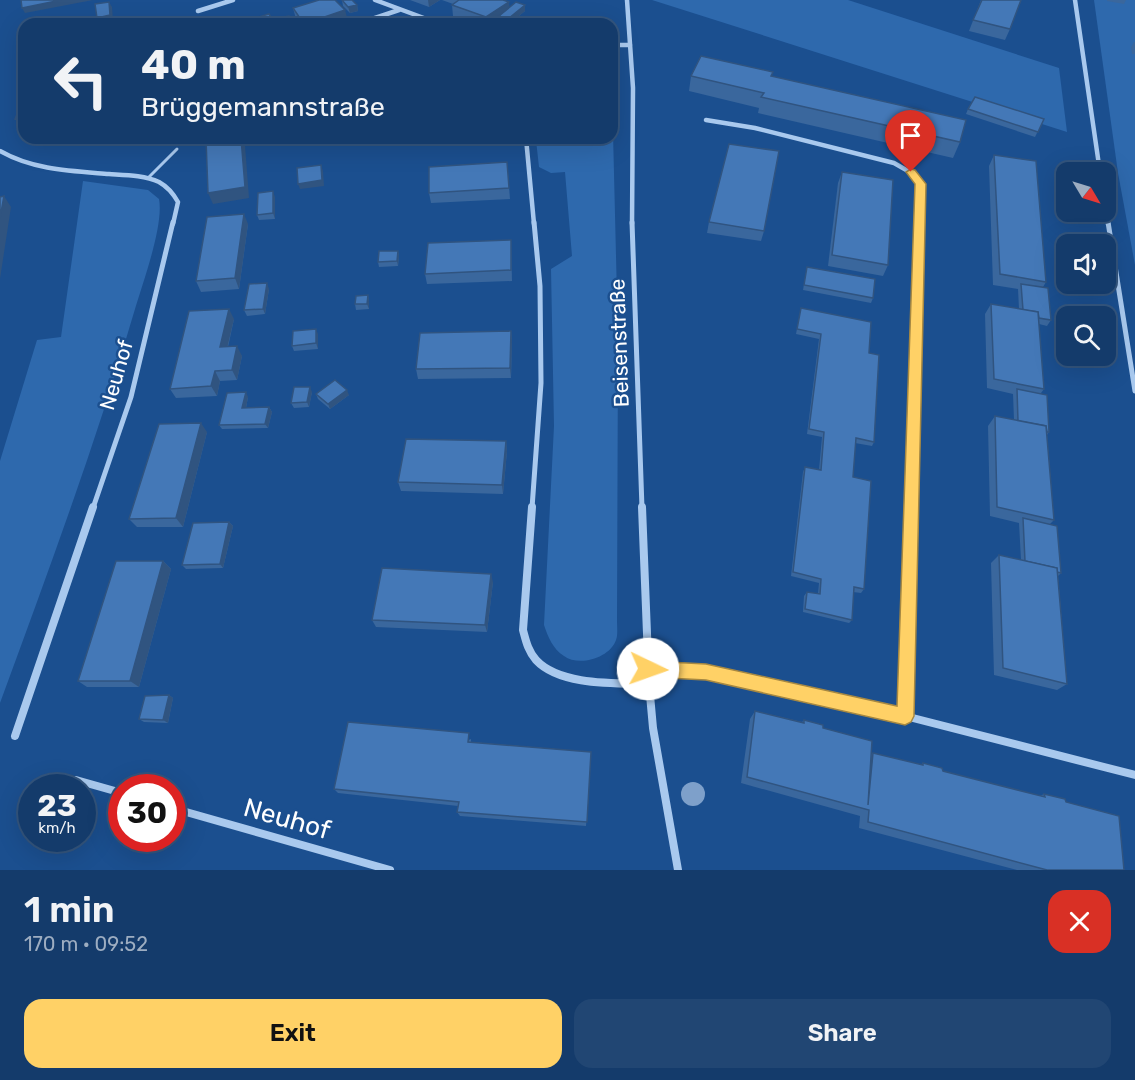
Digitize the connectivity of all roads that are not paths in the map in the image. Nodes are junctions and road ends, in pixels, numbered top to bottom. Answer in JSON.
{"nodes":[{"id":1,"x":233,"y":0,"type":"edge"},
{"id":2,"x":375,"y":0,"type":"edge"},
{"id":3,"x":627,"y":0,"type":"edge"},
{"id":4,"x":1075,"y":0,"type":"edge"},
{"id":5,"x":399,"y":10,"type":"junction"},
{"id":6,"x":198,"y":11,"type":"dead end"},
{"id":7,"x":375,"y":18,"type":"edge"},
{"id":8,"x":422,"y":18,"type":"edge"},
{"id":9,"x":618,"y":45,"type":"edge"},
{"id":10,"x":630,"y":45,"type":"junction"},
{"id":11,"x":706,"y":120,"type":"dead end"},
{"id":12,"x":527,"y":144,"type":"edge"},
{"id":13,"x":177,"y":149,"type":"dead end"},
{"id":14,"x":0,"y":151,"type":"edge"},
{"id":15,"x":1099,"y":162,"type":"edge"},
{"id":16,"x":148,"y":178,"type":"junction"},
{"id":17,"x":1108,"y":222,"type":"edge"},
{"id":18,"x":1135,"y":392,"type":"edge"},
{"id":19,"x":648,"y":669,"type":"junction"},
{"id":20,"x":649,"y":684,"type":"junction"},
{"id":21,"x":905,"y":716,"type":"junction"},
{"id":22,"x":15,"y":736,"type":"dead end"},
{"id":23,"x":1135,"y":775,"type":"edge"},
{"id":24,"x":186,"y":812,"type":"edge"},
{"id":25,"x":390,"y":870,"type":"edge"},
{"id":26,"x":678,"y":870,"type":"edge"}],
"edges":[{"from":1,"to":6,"type":"street"},
{"from":2,"to":5,"type":"street"},
{"from":3,"to":10,"type":"street","name":"Beisenstraße"},
{"from":4,"to":15,"type":"street"},
{"from":5,"to":7,"type":"street"},
{"from":5,"to":8,"type":"street"},
{"from":9,"to":10,"type":"street"},
{"from":10,"to":19,"type":"street","name":"Beisenstraße"},
{"from":11,"to":21,"type":"street"},
{"from":12,"to":20,"type":"street"},
{"from":13,"to":16,"type":"lane"},
{"from":14,"to":16,"type":"street","name":"Neuhof"},
{"from":16,"to":22,"type":"street","name":"Neuhof"},
{"from":17,"to":18,"type":"street"},
{"from":19,"to":20,"type":"street","name":"Beisenstraße"},
{"from":19,"to":21,"type":"street"},
{"from":20,"to":26,"type":"street","name":"Beisenstraße"},
{"from":21,"to":23,"type":"street"},
{"from":24,"to":25,"type":"street","name":"Neuhof"}]}
